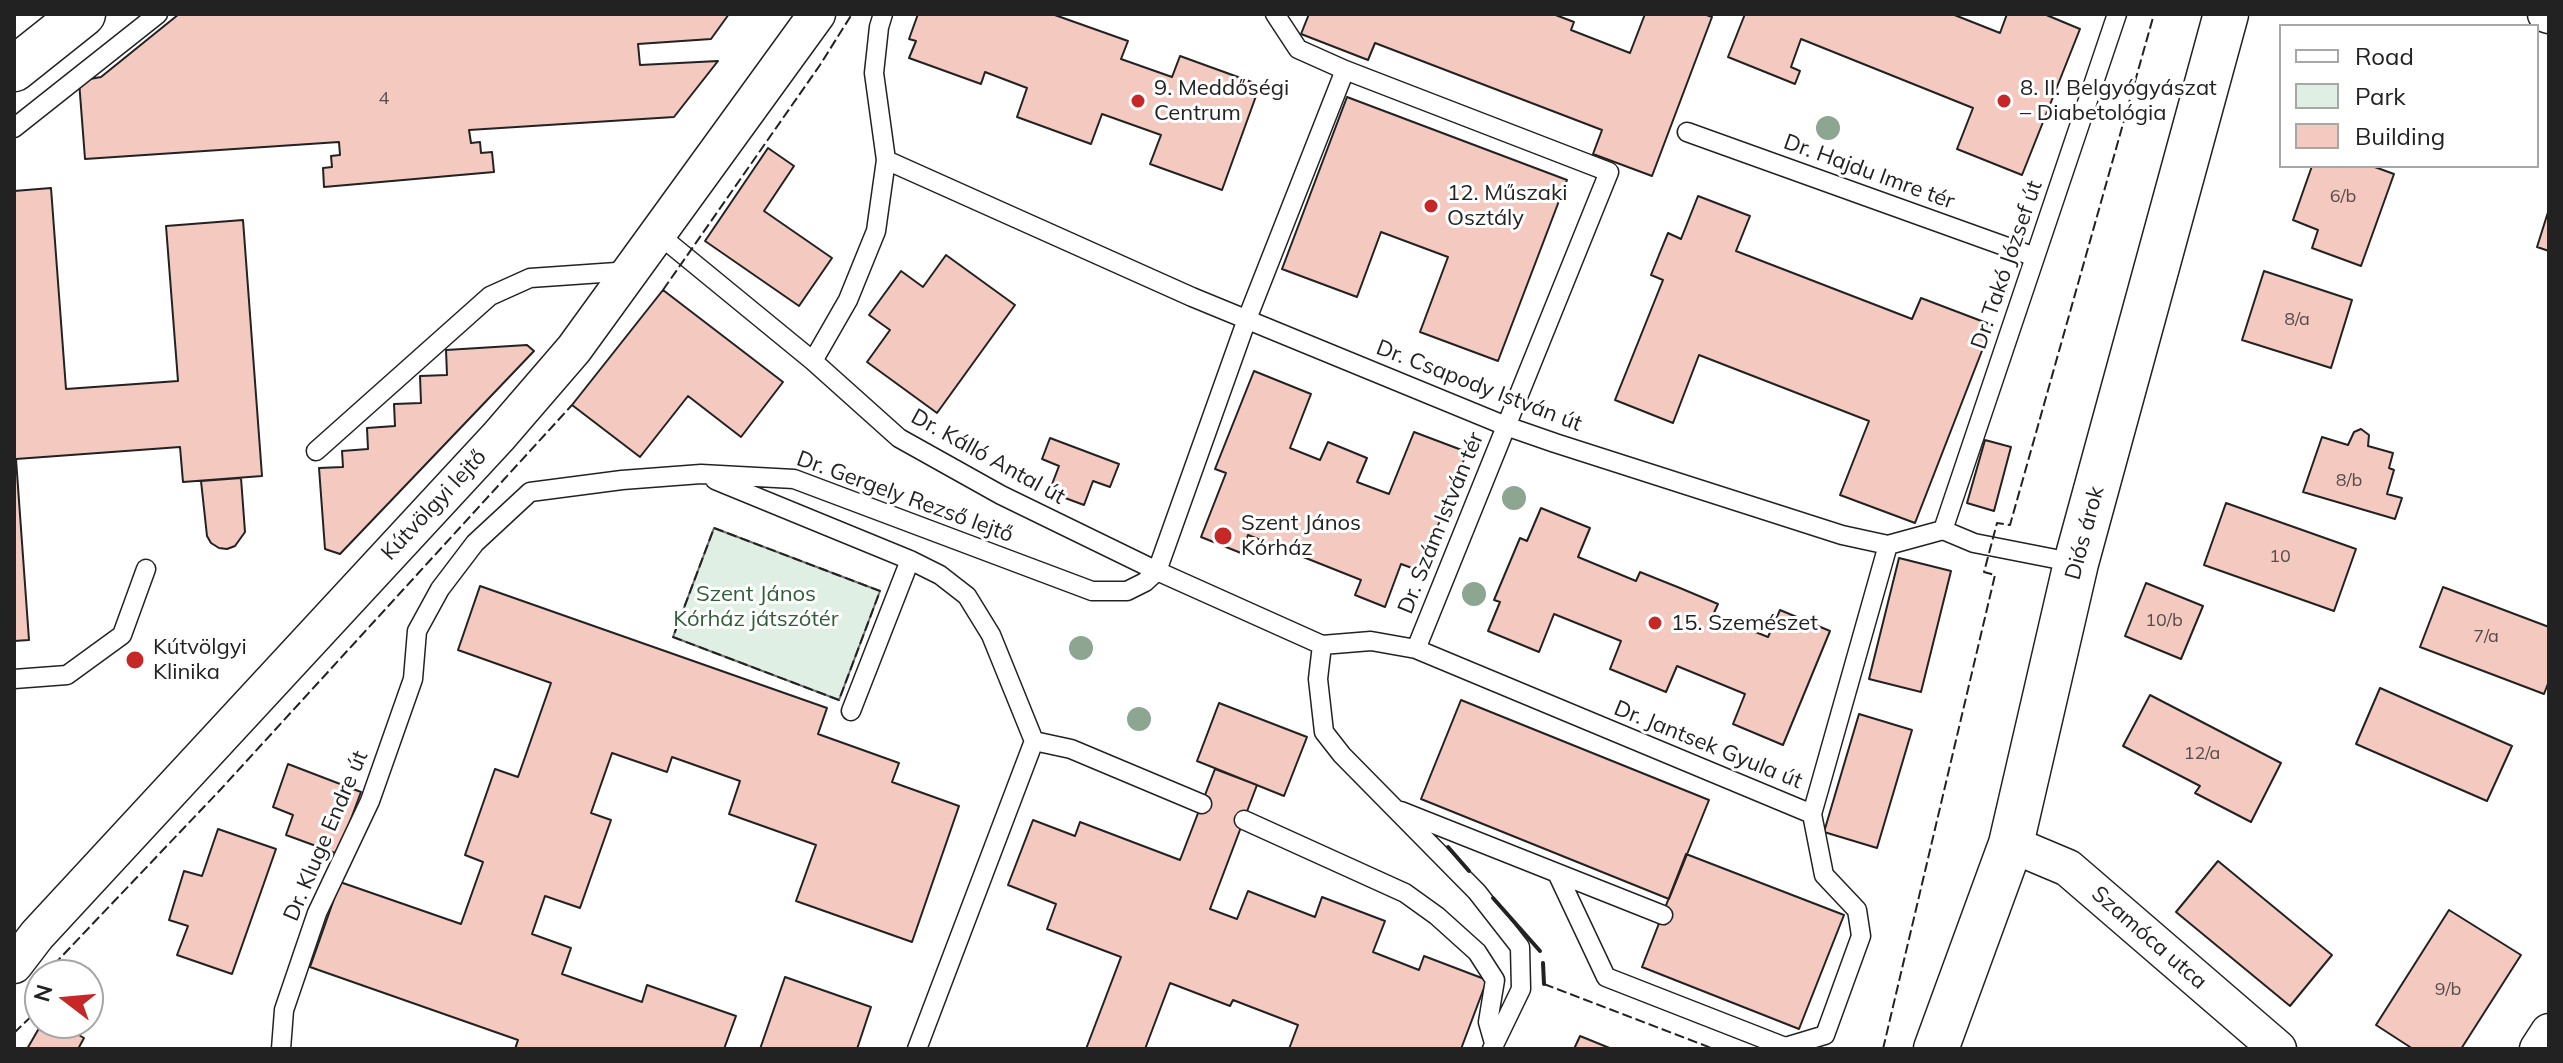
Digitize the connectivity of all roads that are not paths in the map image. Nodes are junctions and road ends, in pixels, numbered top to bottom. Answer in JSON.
{"nodes":[{"id":1,"x":83,"y":14,"type":"edge"},
{"id":2,"x":158,"y":14,"type":"edge"},
{"id":3,"x":817,"y":14,"type":"edge"},
{"id":4,"x":883,"y":14,"type":"edge"},
{"id":5,"x":1275,"y":14,"type":"edge"},
{"id":6,"x":2117,"y":14,"type":"edge"},
{"id":7,"x":2226,"y":14,"type":"edge"},
{"id":8,"x":14,"y":69,"type":"edge"},
{"id":9,"x":1345,"y":70,"type":"junction"},
{"id":10,"x":14,"y":128,"type":"edge"},
{"id":11,"x":1687,"y":132,"type":"dead end"},
{"id":12,"x":886,"y":160,"type":"junction"},
{"id":13,"x":658,"y":234,"type":"junction"},
{"id":14,"x":2035,"y":257,"type":"junction"},
{"id":15,"x":631,"y":271,"type":"junction"},
{"id":16,"x":1247,"y":319,"type":"junction"},
{"id":17,"x":813,"y":361,"type":"junction"},
{"id":18,"x":1506,"y":426,"type":"junction"},
{"id":19,"x":316,"y":451,"type":"dead end"},
{"id":20,"x":701,"y":474,"type":"junction"},
{"id":21,"x":578,"y":485,"type":"joint"},
{"id":22,"x":1943,"y":530,"type":"junction"},
{"id":23,"x":1888,"y":545,"type":"junction"},
{"id":24,"x":910,"y":560,"type":"junction"},
{"id":25,"x":2076,"y":563,"type":"junction"},
{"id":26,"x":146,"y":569,"type":"dead end"},
{"id":27,"x":1157,"y":571,"type":"junction"},
{"id":28,"x":1322,"y":645,"type":"junction"},
{"id":29,"x":1416,"y":649,"type":"junction"},
{"id":30,"x":14,"y":679,"type":"edge"},
{"id":31,"x":851,"y":711,"type":"dead end"},
{"id":32,"x":1034,"y":741,"type":"junction"},
{"id":33,"x":1202,"y":804,"type":"dead end"},
{"id":34,"x":1394,"y":808,"type":"junction"},
{"id":35,"x":1812,"y":814,"type":"junction"},
{"id":36,"x":1244,"y":820,"type":"dead end"},
{"id":37,"x":2011,"y":844,"type":"junction"},
{"id":38,"x":1557,"y":873,"type":"junction"},
{"id":39,"x":1663,"y":915,"type":"dead end"},
{"id":40,"x":14,"y":965,"type":"edge"},
{"id":41,"x":2549,"y":1032,"type":"edge"},
{"id":42,"x":1493,"y":1046,"type":"edge"},
{"id":43,"x":281,"y":1049,"type":"edge"},
{"id":44,"x":917,"y":1049,"type":"edge"},
{"id":45,"x":1936,"y":1049,"type":"edge"},
{"id":46,"x":2278,"y":1049,"type":"edge"},
{"id":47,"x":2538,"y":1049,"type":"edge"}],
"edges":[{"from":1,"to":8,"type":"street"},
{"from":2,"to":10,"type":"lane"},
{"from":3,"to":13,"type":"street","name":"Kútvölgyi lejtő"},
{"from":4,"to":12,"type":"lane"},
{"from":5,"to":9,"type":"lane"},
{"from":6,"to":14,"type":"lane","name":"Dr. Takó József út"},
{"from":7,"to":25,"type":"street","name":"Diós árok"},
{"from":9,"to":16,"type":"lane"},
{"from":9,"to":18,"type":"lane","name":"Dr. Szám István tér"},
{"from":11,"to":14,"type":"lane","name":"Dr. Hajdu Imre tér"},
{"from":12,"to":16,"type":"lane","name":"Dr. Csapody István út"},
{"from":12,"to":17,"type":"lane"},
{"from":13,"to":15,"type":"street","name":"Kútvölgyi lejtő"},
{"from":13,"to":17,"type":"lane","name":"Dr. Kálló Antal út"},
{"from":14,"to":22,"type":"lane","name":"Dr. Takó József út"},
{"from":15,"to":19,"type":"lane"},
{"from":15,"to":40,"type":"street","name":"Kútvölgyi lejtő"},
{"from":16,"to":18,"type":"lane","name":"Dr. Csapody István út"},
{"from":16,"to":27,"type":"lane"},
{"from":17,"to":27,"type":"lane","name":"Dr. Kálló Antal út"},
{"from":18,"to":23,"type":"lane","name":"Dr. Csapody István út"},
{"from":18,"to":29,"type":"lane","name":"Dr. Szám István tér"},
{"from":20,"to":21,"type":"lane","name":"Dr. Gergely Rezső lejtő"},
{"from":20,"to":24,"type":"lane"},
{"from":20,"to":27,"type":"lane","name":"Dr. Gergely Rezső lejtő"},
{"from":21,"to":43,"type":"lane","name":"Dr. Kluge Endre út"},
{"from":22,"to":23,"type":"lane","name":"Dr. Csapody István út"},
{"from":22,"to":25,"type":"lane"},
{"from":23,"to":35,"type":"lane","name":"Dr. Jantsek Gyula út"},
{"from":24,"to":31,"type":"lane"},
{"from":24,"to":32,"type":"lane"},
{"from":25,"to":37,"type":"street","name":"Diós árok"},
{"from":26,"to":30,"type":"lane"},
{"from":27,"to":28,"type":"lane","name":"Dr. Szám István tér"},
{"from":28,"to":29,"type":"lane","name":"Dr. Szám István tér"},
{"from":28,"to":34,"type":"lane"},
{"from":29,"to":35,"type":"lane","name":"Dr. Jantsek Gyula út"},
{"from":32,"to":33,"type":"lane"},
{"from":32,"to":44,"type":"lane"},
{"from":34,"to":38,"type":"lane"},
{"from":34,"to":42,"type":"lane"},
{"from":35,"to":38,"type":"lane"},
{"from":36,"to":42,"type":"lane"},
{"from":37,"to":45,"type":"street","name":"Diós árok"},
{"from":37,"to":46,"type":"street","name":"Szamóca utca"},
{"from":38,"to":39,"type":"lane"},
{"from":41,"to":47,"type":"street"}]}
